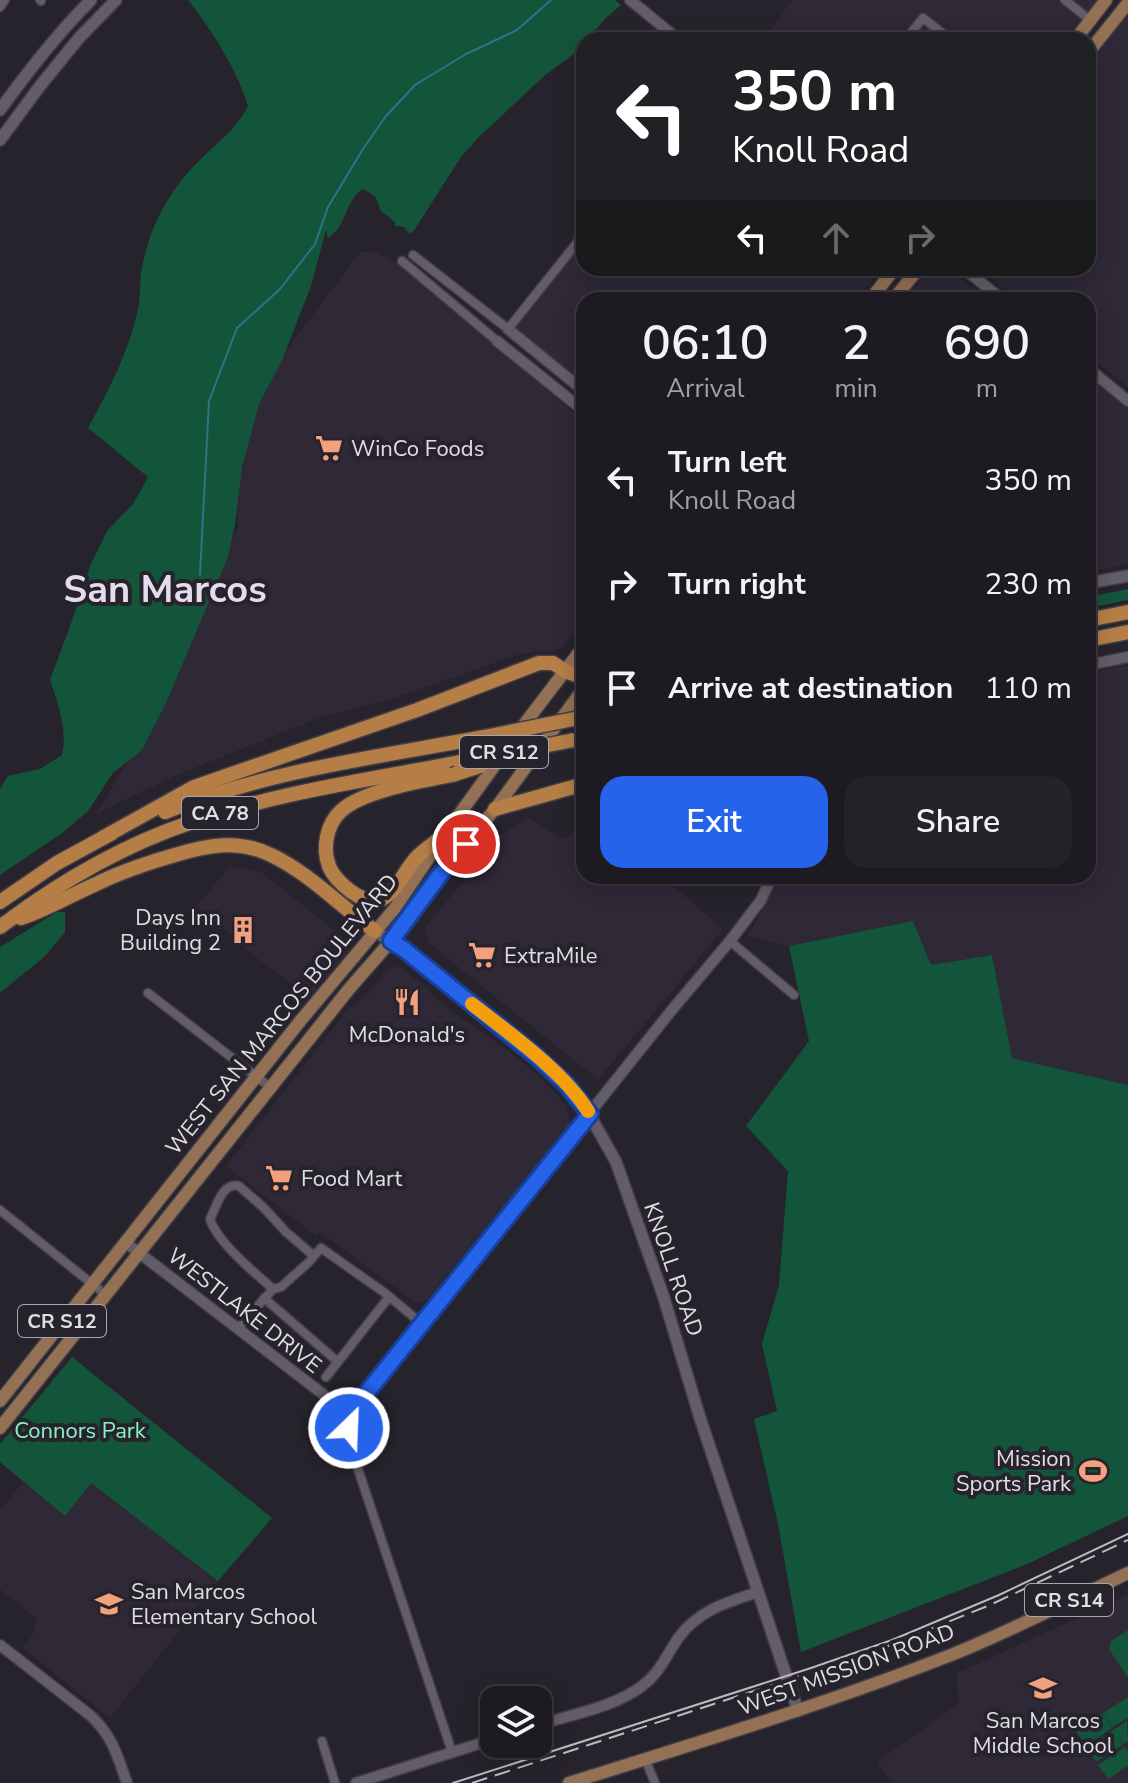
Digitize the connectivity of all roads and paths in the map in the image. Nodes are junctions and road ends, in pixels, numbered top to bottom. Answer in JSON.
{"nodes":[{"id":1,"x":5,"y":0,"type":"edge"},
{"id":2,"x":91,"y":0,"type":"edge"},
{"id":3,"x":116,"y":0,"type":"edge"},
{"id":4,"x":630,"y":0,"type":"edge"},
{"id":5,"x":1065,"y":0,"type":"edge"},
{"id":6,"x":1106,"y":0,"type":"edge"},
{"id":7,"x":1128,"y":3,"type":"edge"},
{"id":8,"x":0,"y":7,"type":"edge"},
{"id":9,"x":1090,"y":20,"type":"junction"},
{"id":10,"x":669,"y":32,"type":"edge"},
{"id":11,"x":912,"y":32,"type":"edge"},
{"id":12,"x":941,"y":32,"type":"edge"},
{"id":13,"x":1081,"y":32,"type":"edge"},
{"id":14,"x":1096,"y":43,"type":"edge"},
{"id":15,"x":0,"y":110,"type":"edge"},
{"id":16,"x":0,"y":140,"type":"edge"},
{"id":17,"x":576,"y":244,"type":"edge"},
{"id":18,"x":413,"y":255,"type":"dead end"},
{"id":19,"x":402,"y":261,"type":"dead end"},
{"id":20,"x":889,"y":276,"type":"edge"},
{"id":21,"x":912,"y":276,"type":"edge"},
{"id":22,"x":973,"y":276,"type":"edge"},
{"id":23,"x":876,"y":292,"type":"edge"},
{"id":24,"x":900,"y":292,"type":"edge"},
{"id":25,"x":993,"y":292,"type":"edge"},
{"id":26,"x":508,"y":329,"type":"junction"},
{"id":27,"x":497,"y":341,"type":"joint"},
{"id":28,"x":1096,"y":375,"type":"edge"},
{"id":29,"x":576,"y":384,"type":"edge"},
{"id":30,"x":1128,"y":401,"type":"edge"},
{"id":31,"x":576,"y":405,"type":"edge"},
{"id":32,"x":1128,"y":576,"type":"edge"},
{"id":33,"x":1096,"y":582,"type":"edge"},
{"id":34,"x":1128,"y":612,"type":"edge"},
{"id":35,"x":1096,"y":618,"type":"edge"},
{"id":36,"x":1128,"y":632,"type":"edge"},
{"id":37,"x":1096,"y":638,"type":"edge"},
{"id":38,"x":576,"y":657,"type":"edge"},
{"id":39,"x":1128,"y":657,"type":"edge"},
{"id":40,"x":1096,"y":663,"type":"edge"},
{"id":41,"x":565,"y":671,"type":"junction"},
{"id":42,"x":576,"y":675,"type":"edge"},
{"id":43,"x":576,"y":699,"type":"edge"},
{"id":44,"x":576,"y":719,"type":"edge"},
{"id":45,"x":576,"y":740,"type":"edge"},
{"id":46,"x":456,"y":768,"type":"junction"},
{"id":47,"x":576,"y":786,"type":"edge"},
{"id":48,"x":495,"y":809,"type":"junction"},
{"id":49,"x":445,"y":834,"type":"junction"},
{"id":50,"x":104,"y":837,"type":"junction"},
{"id":51,"x":768,"y":884,"type":"edge"},
{"id":52,"x":0,"y":902,"type":"edge"},
{"id":53,"x":2,"y":926,"type":"edge"},
{"id":54,"x":375,"y":931,"type":"junction"},
{"id":55,"x":391,"y":941,"type":"junction"},
{"id":56,"x":730,"y":941,"type":"junction"},
{"id":57,"x":341,"y":972,"type":"junction"},
{"id":58,"x":148,"y":993,"type":"dead end"},
{"id":59,"x":794,"y":995,"type":"dead end"},
{"id":60,"x":334,"y":1009,"type":"junction"},
{"id":61,"x":257,"y":1077,"type":"junction"},
{"id":62,"x":271,"y":1088,"type":"junction"},
{"id":63,"x":590,"y":1114,"type":"junction"},
{"id":64,"x":0,"y":1210,"type":"edge"},
{"id":65,"x":125,"y":1242,"type":"junction"},
{"id":66,"x":139,"y":1253,"type":"junction"},
{"id":67,"x":314,"y":1256,"type":"junction"},
{"id":68,"x":91,"y":1283,"type":"junction"},
{"id":69,"x":273,"y":1289,"type":"junction"},
{"id":70,"x":106,"y":1295,"type":"junction"},
{"id":71,"x":389,"y":1297,"type":"junction"},
{"id":72,"x":264,"y":1298,"type":"junction"},
{"id":73,"x":422,"y":1324,"type":"junction"},
{"id":74,"x":237,"y":1329,"type":"junction"},
{"id":75,"x":338,"y":1362,"type":"junction"},
{"id":76,"x":326,"y":1377,"type":"dead end"},
{"id":77,"x":0,"y":1401,"type":"edge"},
{"id":78,"x":356,"y":1406,"type":"junction"},
{"id":79,"x":341,"y":1408,"type":"junction"},
{"id":80,"x":348,"y":1421,"type":"junction"},
{"id":81,"x":0,"y":1428,"type":"edge"},
{"id":82,"x":1128,"y":1573,"type":"edge"},
{"id":83,"x":758,"y":1592,"type":"junction"},
{"id":84,"x":0,"y":1645,"type":"edge"},
{"id":85,"x":798,"y":1711,"type":"junction"},
{"id":86,"x":552,"y":1721,"type":"edge"},
{"id":87,"x":322,"y":1741,"type":"dead end"},
{"id":88,"x":480,"y":1743,"type":"edge"},
{"id":89,"x":452,"y":1752,"type":"junction"},
{"id":90,"x":645,"y":1759,"type":"junction"},
{"id":91,"x":127,"y":1783,"type":"edge"},
{"id":92,"x":335,"y":1783,"type":"edge"},
{"id":93,"x":356,"y":1783,"type":"edge"},
{"id":94,"x":569,"y":1783,"type":"edge"},
{"id":95,"x":655,"y":1783,"type":"edge"}],
"edges":[{"from":1,"to":8,"type":"street"},
{"from":2,"to":15,"type":"main road"},
{"from":3,"to":16,"type":"main road"},
{"from":4,"to":10,"type":"street"},
{"from":5,"to":9,"type":"street"},
{"from":6,"to":9,"type":"main road"},
{"from":7,"to":14,"type":"main road"},
{"from":9,"to":13,"type":"main road"},
{"from":11,"to":12,"type":"street"},
{"from":17,"to":26,"type":"street"},
{"from":18,"to":26,"type":"street"},
{"from":19,"to":27,"type":"street"},
{"from":20,"to":23,"type":"main road"},
{"from":21,"to":24,"type":"main road"},
{"from":22,"to":25,"type":"street"},
{"from":26,"to":29,"type":"street"},
{"from":27,"to":31,"type":"street"},
{"from":28,"to":30,"type":"street"},
{"from":32,"to":33,"type":"main road"},
{"from":34,"to":35,"type":"highway"},
{"from":36,"to":37,"type":"highway"},
{"from":38,"to":41,"type":"main road","name":"WEST SAN MARCOS BOULEVARD","number":"CR S12"},
{"from":39,"to":40,"type":"street"},
{"from":41,"to":42,"type":"highway"},
{"from":41,"to":49,"type":"main road","name":"WEST SAN MARCOS BOULEVARD","number":"CR S12"},
{"from":41,"to":50,"type":"highway"},
{"from":43,"to":48,"type":"main road","name":"WEST SAN MARCOS BOULEVARD","number":"CR S12"},
{"from":44,"to":50,"type":"highway","number":"CA 78","bridge":true},
{"from":45,"to":46,"type":"highway","number":"CA 78","bridge":true},
{"from":46,"to":49,"type":"highway"},
{"from":46,"to":53,"type":"highway","number":"CA 78"},
{"from":47,"to":48,"type":"highway"},
{"from":48,"to":55,"type":"main road","name":"WEST SAN MARCOS BOULEVARD","number":"CR S12"},
{"from":49,"to":54,"type":"main road","name":"WEST SAN MARCOS BOULEVARD","number":"CR S12"},
{"from":50,"to":52,"type":"highway","number":"CA 78"},
{"from":51,"to":56,"type":"street"},
{"from":53,"to":54,"type":"highway"},
{"from":54,"to":55,"type":"main road","name":"KNOLL ROAD"},
{"from":54,"to":57,"type":"main road","name":"WEST SAN MARCOS BOULEVARD","number":"CR S12"},
{"from":55,"to":60,"type":"main road","name":"WEST SAN MARCOS BOULEVARD","number":"CR S12"},
{"from":55,"to":63,"type":"main road","name":"KNOLL ROAD"},
{"from":56,"to":59,"type":"street"},
{"from":56,"to":63,"type":"street"},
{"from":57,"to":60,"type":"main road"},
{"from":57,"to":61,"type":"main road","name":"WEST SAN MARCOS BOULEVARD","number":"CR S12"},
{"from":58,"to":61,"type":"street"},
{"from":60,"to":62,"type":"main road","name":"WEST SAN MARCOS BOULEVARD","number":"CR S12"},
{"from":61,"to":62,"type":"street"},
{"from":61,"to":65,"type":"main road","name":"WEST SAN MARCOS BOULEVARD","number":"CR S12"},
{"from":62,"to":66,"type":"main road","name":"WEST SAN MARCOS BOULEVARD","number":"CR S12"},
{"from":63,"to":73,"type":"street"},
{"from":63,"to":83,"type":"main road","name":"KNOLL ROAD"},
{"from":64,"to":68,"type":"street"},
{"from":65,"to":66,"type":"street","name":"WESTLAKE DRIVE"},
{"from":65,"to":68,"type":"main road","name":"WEST SAN MARCOS BOULEVARD","number":"CR S12"},
{"from":66,"to":70,"type":"main road","name":"WEST SAN MARCOS BOULEVARD","number":"CR S12"},
{"from":66,"to":74,"type":"street","name":"WESTLAKE DRIVE"},
{"from":67,"to":69,"type":"street"},
{"from":67,"to":69,"type":"street"},
{"from":67,"to":71,"type":"street"},
{"from":68,"to":70,"type":"street"},
{"from":68,"to":77,"type":"main road","name":"WEST SAN MARCOS BOULEVARD","number":"CR S12"},
{"from":69,"to":72,"type":"street"},
{"from":70,"to":81,"type":"main road","name":"WEST SAN MARCOS BOULEVARD","number":"CR S12"},
{"from":71,"to":73,"type":"street"},
{"from":71,"to":75,"type":"street"},
{"from":72,"to":74,"type":"street"},
{"from":72,"to":75,"type":"street"},
{"from":73,"to":78,"type":"street"},
{"from":74,"to":79,"type":"street","name":"WESTLAKE DRIVE"},
{"from":75,"to":76,"type":"street"},
{"from":78,"to":79,"type":"street"},
{"from":78,"to":80,"type":"street"},
{"from":79,"to":80,"type":"street"},
{"from":80,"to":89,"type":"street"},
{"from":82,"to":85,"type":"main road","name":"WEST MISSION ROAD","number":"CR S14"},
{"from":83,"to":85,"type":"main road","name":"KNOLL ROAD"},
{"from":83,"to":86,"type":"street"},
{"from":84,"to":91,"type":"street"},
{"from":85,"to":90,"type":"main road","name":"WEST MISSION ROAD","number":"CR S14"},
{"from":87,"to":92,"type":"street"},
{"from":88,"to":89,"type":"street"},
{"from":89,"to":93,"type":"street"},
{"from":90,"to":94,"type":"main road","name":"WEST MISSION ROAD","number":"CR S14"},
{"from":90,"to":95,"type":"street"}]}
